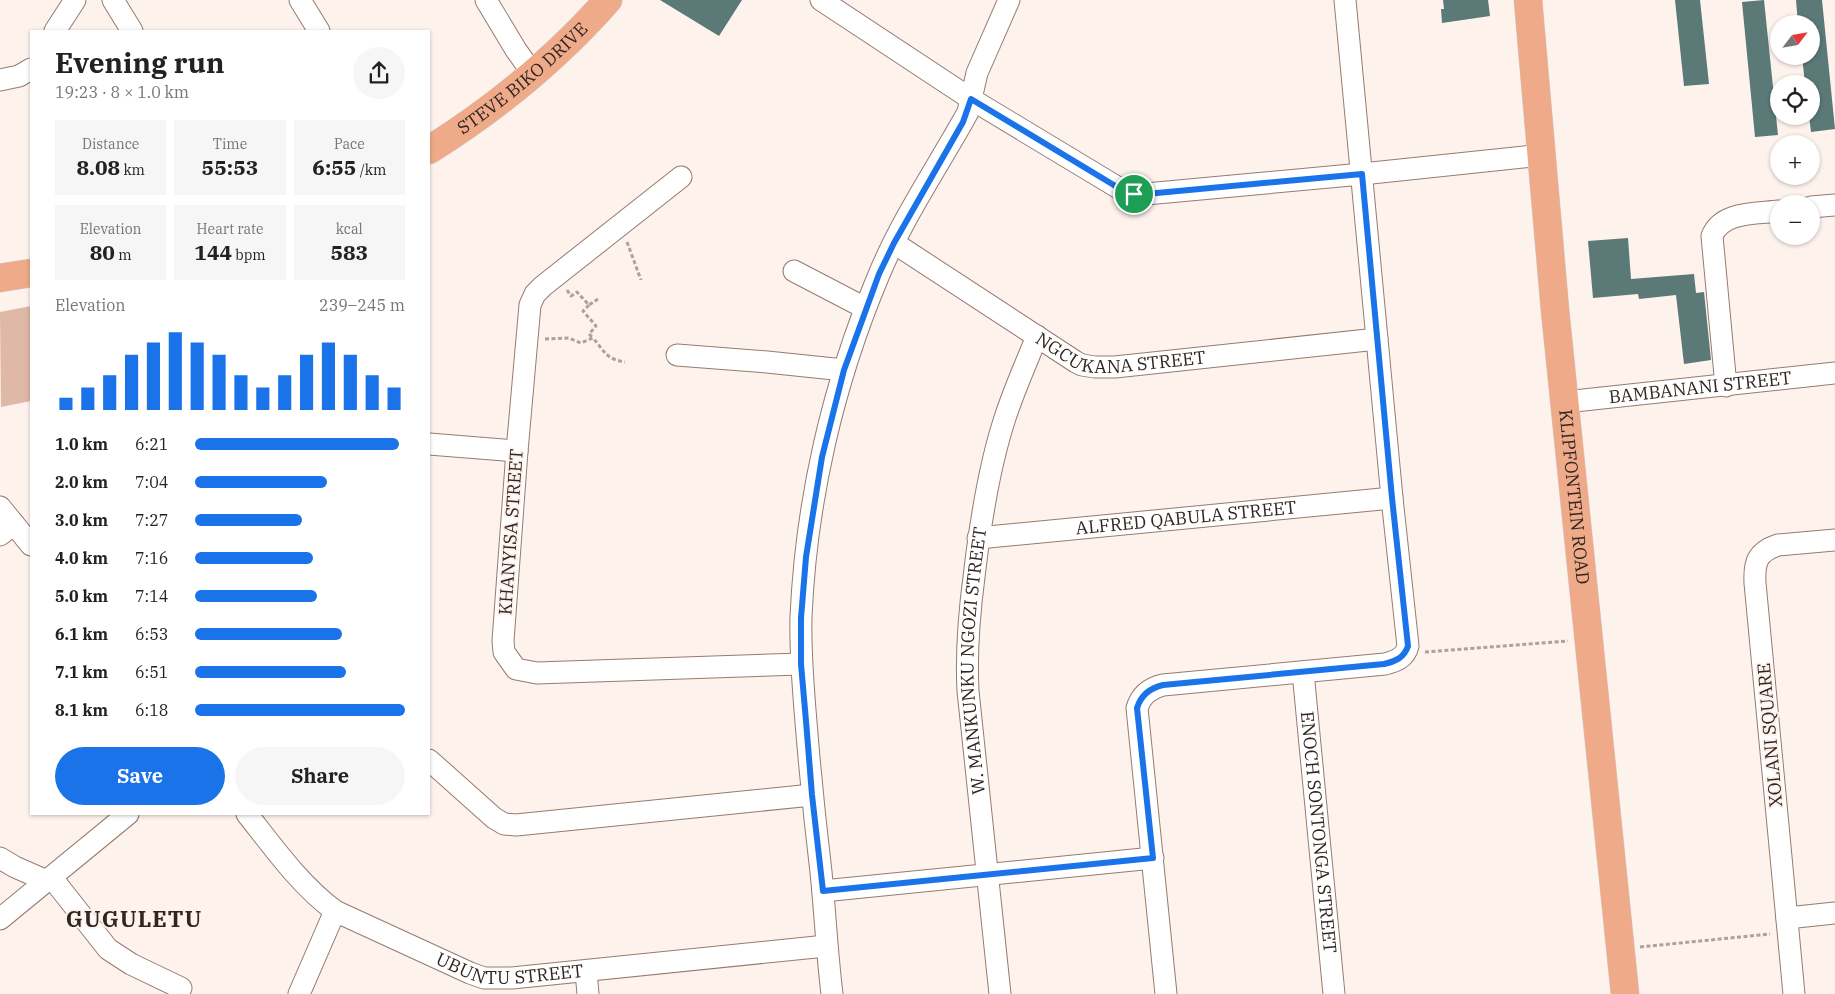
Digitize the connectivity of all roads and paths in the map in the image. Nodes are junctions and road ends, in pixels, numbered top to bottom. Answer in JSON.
{"nodes":[{"id":1,"x":74,"y":0,"type":"edge"},
{"id":2,"x":113,"y":0,"type":"edge"},
{"id":3,"x":300,"y":0,"type":"edge"},
{"id":4,"x":486,"y":0,"type":"edge"},
{"id":5,"x":608,"y":0,"type":"edge"},
{"id":6,"x":1009,"y":0,"type":"edge"},
{"id":7,"x":1344,"y":0,"type":"edge"},
{"id":8,"x":1528,"y":0,"type":"edge"},
{"id":9,"x":830,"y":3,"type":"edge"},
{"id":10,"x":57,"y":30,"type":"edge"},
{"id":11,"x":131,"y":30,"type":"edge"},
{"id":12,"x":318,"y":30,"type":"edge"},
{"id":13,"x":30,"y":70,"type":"edge"},
{"id":14,"x":533,"y":74,"type":"junction"},
{"id":15,"x":0,"y":80,"type":"edge"},
{"id":16,"x":971,"y":99,"type":"junction"},
{"id":17,"x":430,"y":149,"type":"edge"},
{"id":18,"x":1542,"y":155,"type":"junction"},
{"id":19,"x":1362,"y":174,"type":"junction"},
{"id":20,"x":681,"y":177,"type":"dead end"},
{"id":21,"x":1835,"y":204,"type":"edge"},
{"id":22,"x":1820,"y":206,"type":"edge"},
{"id":23,"x":1770,"y":212,"type":"edge"},
{"id":24,"x":618,"y":227,"type":"junction"},
{"id":25,"x":894,"y":243,"type":"junction"},
{"id":26,"x":794,"y":271,"type":"dead end"},
{"id":27,"x":30,"y":273,"type":"edge"},
{"id":28,"x":556,"y":276,"type":"junction"},
{"id":29,"x":0,"y":278,"type":"edge"},
{"id":30,"x":641,"y":280,"type":"dead end"},
{"id":31,"x":598,"y":299,"type":"dead end"},
{"id":32,"x":589,"y":305,"type":"junction"},
{"id":33,"x":865,"y":308,"type":"junction"},
{"id":34,"x":1037,"y":336,"type":"junction"},
{"id":35,"x":527,"y":338,"type":"junction"},
{"id":36,"x":593,"y":338,"type":"junction"},
{"id":37,"x":1377,"y":340,"type":"junction"},
{"id":38,"x":678,"y":355,"type":"dead end"},
{"id":39,"x":625,"y":362,"type":"dead end"},
{"id":40,"x":844,"y":370,"type":"junction"},
{"id":41,"x":1835,"y":373,"type":"edge"},
{"id":42,"x":1726,"y":386,"type":"junction"},
{"id":43,"x":1565,"y":402,"type":"junction"},
{"id":44,"x":430,"y":444,"type":"edge"},
{"id":45,"x":517,"y":451,"type":"junction"},
{"id":46,"x":1392,"y":498,"type":"junction"},
{"id":47,"x":0,"y":507,"type":"edge"},
{"id":48,"x":7,"y":529,"type":"edge"},
{"id":49,"x":978,"y":538,"type":"junction"},
{"id":50,"x":1835,"y":540,"type":"edge"},
{"id":51,"x":30,"y":545,"type":"edge"},
{"id":52,"x":1570,"y":641,"type":"dead end"},
{"id":53,"x":1415,"y":653,"type":"junction"},
{"id":54,"x":801,"y":664,"type":"junction"},
{"id":55,"x":1302,"y":672,"type":"junction"},
{"id":56,"x":430,"y":761,"type":"edge"},
{"id":57,"x":812,"y":795,"type":"junction"},
{"id":58,"x":127,"y":815,"type":"edge"},
{"id":59,"x":248,"y":815,"type":"edge"},
{"id":60,"x":0,"y":858,"type":"edge"},
{"id":61,"x":1153,"y":858,"type":"junction"},
{"id":62,"x":987,"y":874,"type":"junction"},
{"id":63,"x":49,"y":880,"type":"junction"},
{"id":64,"x":823,"y":891,"type":"junction"},
{"id":65,"x":335,"y":911,"type":"junction"},
{"id":66,"x":1835,"y":913,"type":"edge"},
{"id":67,"x":0,"y":919,"type":"edge"},
{"id":68,"x":1782,"y":926,"type":"junction"},
{"id":69,"x":826,"y":946,"type":"junction"},
{"id":70,"x":1633,"y":948,"type":"dead end"},
{"id":71,"x":586,"y":971,"type":"junction"},
{"id":72,"x":181,"y":988,"type":"dead end"},
{"id":73,"x":298,"y":994,"type":"edge"},
{"id":74,"x":588,"y":994,"type":"edge"},
{"id":75,"x":832,"y":994,"type":"edge"},
{"id":76,"x":1000,"y":994,"type":"edge"},
{"id":77,"x":1166,"y":994,"type":"edge"},
{"id":78,"x":1334,"y":994,"type":"edge"},
{"id":79,"x":1625,"y":994,"type":"edge"},
{"id":80,"x":1794,"y":994,"type":"edge"}],
"edges":[{"from":1,"to":10,"type":"street"},
{"from":2,"to":11,"type":"street"},
{"from":3,"to":12,"type":"street"},
{"from":4,"to":14,"type":"street"},
{"from":5,"to":14,"type":"main road","name":"STEVE BIKO DRIVE"},
{"from":6,"to":16,"type":"street"},
{"from":7,"to":19,"type":"street"},
{"from":8,"to":18,"type":"main road","name":"KLIPFONTEIN ROAD"},
{"from":9,"to":16,"type":"street"},
{"from":13,"to":15,"type":"street"},
{"from":14,"to":17,"type":"main road","name":"STEVE BIKO DRIVE"},
{"from":16,"to":19,"type":"street"},
{"from":16,"to":25,"type":"street"},
{"from":18,"to":19,"type":"street"},
{"from":18,"to":43,"type":"main road","name":"KLIPFONTEIN ROAD"},
{"from":19,"to":37,"type":"street"},
{"from":20,"to":24,"type":"street","name":"KHANYISA STREET"},
{"from":21,"to":22,"type":"street"},
{"from":23,"to":42,"type":"street"},
{"from":24,"to":28,"type":"street","name":"KHANYISA STREET"},
{"from":24,"to":30,"type":"path"},
{"from":25,"to":33,"type":"street"},
{"from":25,"to":34,"type":"street","name":"NGCUKANA STREET"},
{"from":26,"to":33,"type":"street"},
{"from":27,"to":29,"type":"main road"},
{"from":28,"to":32,"type":"path"},
{"from":28,"to":35,"type":"street","name":"KHANYISA STREET"},
{"from":31,"to":32,"type":"path"},
{"from":32,"to":36,"type":"path"},
{"from":33,"to":40,"type":"street"},
{"from":34,"to":37,"type":"street","name":"NGCUKANA STREET"},
{"from":34,"to":49,"type":"street","name":"W. MANKUNKU NGOZI STREET"},
{"from":35,"to":36,"type":"path"},
{"from":35,"to":45,"type":"street","name":"KHANYISA STREET"},
{"from":36,"to":39,"type":"path"},
{"from":37,"to":46,"type":"street"},
{"from":38,"to":40,"type":"street"},
{"from":40,"to":54,"type":"street"},
{"from":41,"to":42,"type":"street","name":"BAMBANANI STREET"},
{"from":42,"to":43,"type":"street","name":"BAMBANANI STREET"},
{"from":43,"to":79,"type":"main road","name":"KLIPFONTEIN ROAD"},
{"from":44,"to":45,"type":"street"},
{"from":45,"to":54,"type":"street","name":"KHANYISA STREET"},
{"from":46,"to":49,"type":"street","name":"ALFRED QABULA STREET"},
{"from":46,"to":53,"type":"street"},
{"from":47,"to":48,"type":"street"},
{"from":48,"to":51,"type":"street"},
{"from":49,"to":62,"type":"street","name":"W. MANKUNKU NGOZI STREET"},
{"from":50,"to":68,"type":"street","name":"XOLANI SQUARE"},
{"from":52,"to":53,"type":"path"},
{"from":53,"to":55,"type":"street"},
{"from":54,"to":57,"type":"street"},
{"from":55,"to":61,"type":"street"},
{"from":55,"to":78,"type":"street","name":"ENOCH SONTONGA STREET"},
{"from":56,"to":57,"type":"street"},
{"from":57,"to":64,"type":"street"},
{"from":58,"to":63,"type":"street"},
{"from":59,"to":65,"type":"street","name":"UBUNTU STREET"},
{"from":60,"to":63,"type":"street"},
{"from":61,"to":62,"type":"street"},
{"from":61,"to":77,"type":"street"},
{"from":62,"to":64,"type":"street"},
{"from":62,"to":76,"type":"street","name":"W. MANKUNKU NGOZI STREET"},
{"from":63,"to":67,"type":"street"},
{"from":63,"to":72,"type":"street"},
{"from":64,"to":69,"type":"street"},
{"from":65,"to":71,"type":"street","name":"UBUNTU STREET"},
{"from":65,"to":73,"type":"street"},
{"from":66,"to":68,"type":"street"},
{"from":68,"to":70,"type":"path"},
{"from":68,"to":80,"type":"street","name":"XOLANI SQUARE"},
{"from":69,"to":71,"type":"street","name":"UBUNTU STREET"},
{"from":69,"to":75,"type":"street"},
{"from":71,"to":74,"type":"street"}]}
